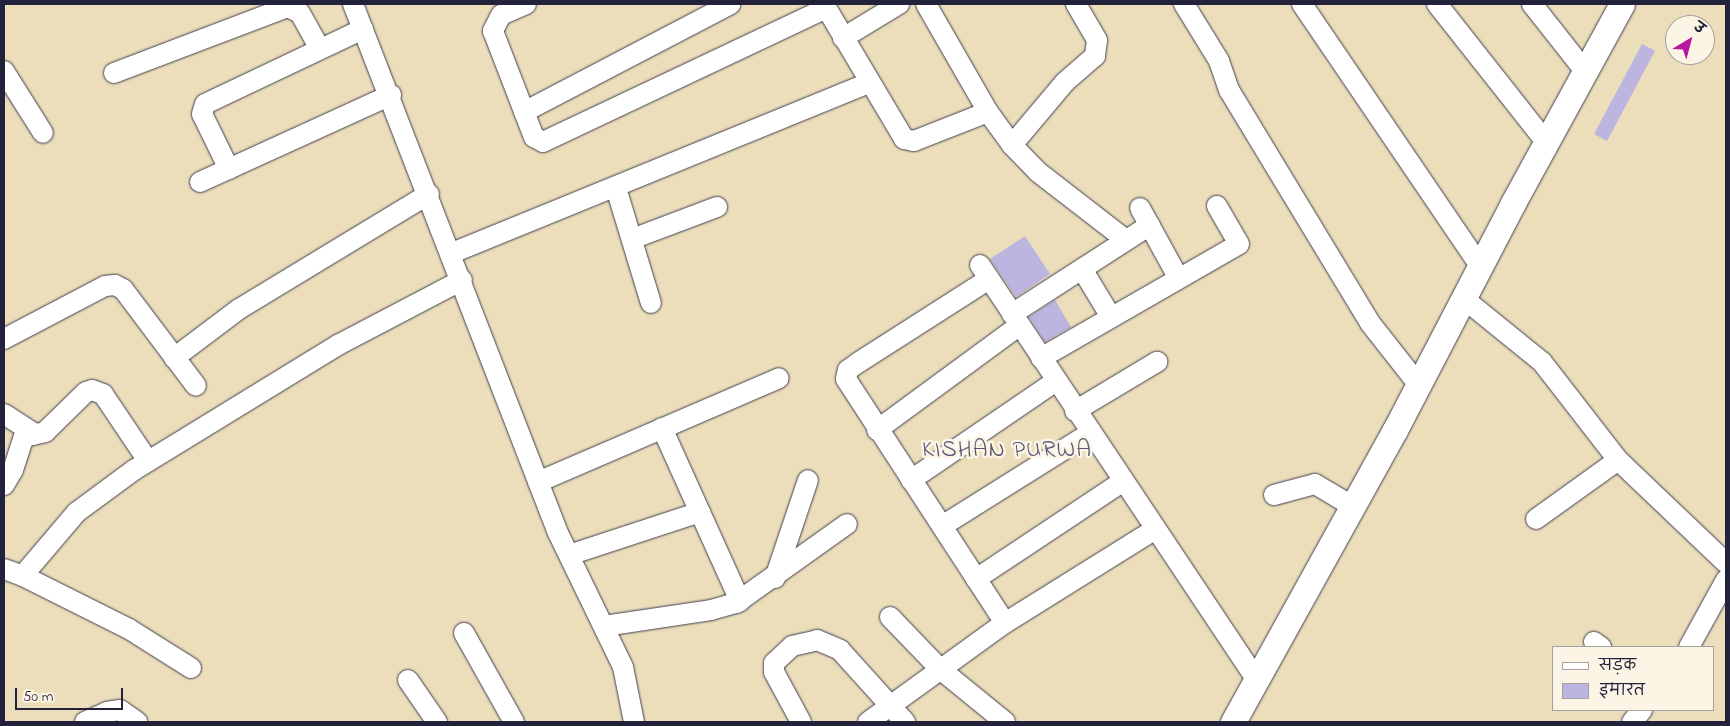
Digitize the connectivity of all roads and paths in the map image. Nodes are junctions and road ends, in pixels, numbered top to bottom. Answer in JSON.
{"nodes":[{"id":1,"x":353,"y":4,"type":"edge"},
{"id":2,"x":526,"y":4,"type":"edge"},
{"id":3,"x":731,"y":4,"type":"edge"},
{"id":4,"x":900,"y":4,"type":"edge"},
{"id":5,"x":926,"y":4,"type":"edge"},
{"id":6,"x":1076,"y":4,"type":"edge"},
{"id":7,"x":1184,"y":4,"type":"edge"},
{"id":8,"x":1302,"y":4,"type":"edge"},
{"id":9,"x":1437,"y":4,"type":"edge"},
{"id":10,"x":1532,"y":4,"type":"edge"},
{"id":11,"x":1622,"y":4,"type":"edge"},
{"id":12,"x":825,"y":6,"type":"edge"},
{"id":13,"x":363,"y":29,"type":"junction"},
{"id":14,"x":843,"y":38,"type":"junction"},
{"id":15,"x":320,"y":49,"type":"junction"},
{"id":16,"x":4,"y":71,"type":"edge"},
{"id":17,"x":1585,"y":71,"type":"junction"},
{"id":18,"x":114,"y":74,"type":"dead end"},
{"id":19,"x":869,"y":83,"type":"junction"},
{"id":20,"x":391,"y":96,"type":"junction"},
{"id":21,"x":524,"y":112,"type":"junction"},
{"id":22,"x":988,"y":112,"type":"junction"},
{"id":23,"x":43,"y":133,"type":"dead end"},
{"id":24,"x":1546,"y":142,"type":"junction"},
{"id":25,"x":1012,"y":145,"type":"junction"},
{"id":26,"x":229,"y":169,"type":"junction"},
{"id":27,"x":200,"y":182,"type":"dead end"},
{"id":28,"x":616,"y":188,"type":"junction"},
{"id":29,"x":429,"y":194,"type":"junction"},
{"id":30,"x":1217,"y":206,"type":"dead end"},
{"id":31,"x":717,"y":207,"type":"dead end"},
{"id":32,"x":632,"y":239,"type":"junction"},
{"id":33,"x":1126,"y":240,"type":"junction"},
{"id":34,"x":452,"y":253,"type":"junction"},
{"id":35,"x":1480,"y":266,"type":"junction"},
{"id":36,"x":1082,"y":269,"type":"junction"},
{"id":37,"x":1178,"y":278,"type":"junction"},
{"id":38,"x":462,"y":280,"type":"junction"},
{"id":39,"x":1463,"y":298,"type":"junction"},
{"id":40,"x":651,"y":303,"type":"dead end"},
{"id":41,"x":1111,"y":317,"type":"junction"},
{"id":42,"x":1016,"y":320,"type":"junction"},
{"id":43,"x":4,"y":339,"type":"edge"},
{"id":44,"x":174,"y":358,"type":"junction"},
{"id":45,"x":1041,"y":358,"type":"junction"},
{"id":46,"x":1157,"y":362,"type":"dead end"},
{"id":47,"x":780,"y":378,"type":"dead end"},
{"id":48,"x":1056,"y":381,"type":"junction"},
{"id":49,"x":1418,"y":384,"type":"junction"},
{"id":50,"x":196,"y":386,"type":"dead end"},
{"id":51,"x":1075,"y":411,"type":"junction"},
{"id":52,"x":4,"y":414,"type":"edge"},
{"id":53,"x":662,"y":428,"type":"junction"},
{"id":54,"x":877,"y":430,"type":"junction"},
{"id":55,"x":1090,"y":433,"type":"junction"},
{"id":56,"x":35,"y":434,"type":"junction"},
{"id":57,"x":1618,"y":460,"type":"junction"},
{"id":58,"x":148,"y":461,"type":"junction"},
{"id":59,"x":808,"y":480,"type":"dead end"},
{"id":60,"x":911,"y":480,"type":"junction"},
{"id":61,"x":538,"y":482,"type":"junction"},
{"id":62,"x":1122,"y":482,"type":"junction"},
{"id":63,"x":4,"y":485,"type":"edge"},
{"id":64,"x":1274,"y":496,"type":"dead end"},
{"id":65,"x":1352,"y":506,"type":"junction"},
{"id":66,"x":700,"y":512,"type":"junction"},
{"id":67,"x":1536,"y":519,"type":"dead end"},
{"id":68,"x":848,"y":524,"type":"dead end"},
{"id":69,"x":942,"y":526,"type":"junction"},
{"id":70,"x":1154,"y":530,"type":"junction"},
{"id":71,"x":568,"y":555,"type":"junction"},
{"id":72,"x":1726,"y":563,"type":"edge"},
{"id":73,"x":4,"y":569,"type":"edge"},
{"id":74,"x":23,"y":576,"type":"junction"},
{"id":75,"x":775,"y":578,"type":"junction"},
{"id":76,"x":976,"y":579,"type":"junction"},
{"id":77,"x":1724,"y":591,"type":"edge"},
{"id":78,"x":740,"y":601,"type":"junction"},
{"id":79,"x":890,"y":617,"type":"dead end"},
{"id":80,"x":1005,"y":623,"type":"junction"},
{"id":81,"x":604,"y":626,"type":"junction"},
{"id":82,"x":464,"y":633,"type":"dead end"},
{"id":83,"x":1690,"y":646,"type":"edge"},
{"id":84,"x":191,"y":668,"type":"dead end"},
{"id":85,"x":940,"y":669,"type":"junction"},
{"id":86,"x":408,"y":680,"type":"dead end"},
{"id":87,"x":1257,"y":680,"type":"junction"},
{"id":88,"x":889,"y":705,"type":"junction"},
{"id":89,"x":85,"y":722,"type":"edge"},
{"id":90,"x":137,"y":722,"type":"edge"},
{"id":91,"x":437,"y":722,"type":"edge"},
{"id":92,"x":514,"y":722,"type":"edge"},
{"id":93,"x":634,"y":722,"type":"edge"},
{"id":94,"x":801,"y":722,"type":"edge"},
{"id":95,"x":868,"y":722,"type":"edge"},
{"id":96,"x":904,"y":722,"type":"edge"},
{"id":97,"x":1005,"y":722,"type":"edge"},
{"id":98,"x":1234,"y":722,"type":"edge"}],
"edges":[{"from":1,"to":13,"type":"street"},
{"from":2,"to":21,"type":"street"},
{"from":3,"to":21,"type":"street"},
{"from":4,"to":14,"type":"street"},
{"from":5,"to":22,"type":"street"},
{"from":6,"to":25,"type":"street"},
{"from":7,"to":49,"type":"street"},
{"from":8,"to":35,"type":"street"},
{"from":9,"to":24,"type":"street"},
{"from":10,"to":17,"type":"street"},
{"from":11,"to":17,"type":"main road"},
{"from":12,"to":14,"type":"street"},
{"from":12,"to":21,"type":"street"},
{"from":13,"to":15,"type":"street"},
{"from":13,"to":20,"type":"street"},
{"from":14,"to":19,"type":"street"},
{"from":15,"to":18,"type":"street"},
{"from":15,"to":26,"type":"street"},
{"from":16,"to":23,"type":"street"},
{"from":17,"to":24,"type":"main road"},
{"from":19,"to":22,"type":"street"},
{"from":19,"to":28,"type":"street"},
{"from":20,"to":26,"type":"street"},
{"from":20,"to":29,"type":"street"},
{"from":22,"to":25,"type":"street"},
{"from":24,"to":35,"type":"main road"},
{"from":25,"to":33,"type":"street"},
{"from":26,"to":27,"type":"street"},
{"from":28,"to":32,"type":"street"},
{"from":28,"to":34,"type":"street"},
{"from":29,"to":34,"type":"street"},
{"from":29,"to":44,"type":"street"},
{"from":30,"to":37,"type":"street"},
{"from":31,"to":32,"type":"street"},
{"from":32,"to":40,"type":"street"},
{"from":33,"to":36,"type":"street"},
{"from":33,"to":37,"type":"street"},
{"from":34,"to":38,"type":"street"},
{"from":35,"to":39,"type":"main road"},
{"from":36,"to":41,"type":"street"},
{"from":36,"to":42,"type":"street"},
{"from":37,"to":41,"type":"street"},
{"from":38,"to":58,"type":"street"},
{"from":38,"to":61,"type":"street"},
{"from":39,"to":49,"type":"main road"},
{"from":39,"to":57,"type":"street"},
{"from":41,"to":45,"type":"street"},
{"from":42,"to":45,"type":"street"},
{"from":42,"to":54,"type":"street"},
{"from":42,"to":54,"type":"street"},
{"from":43,"to":44,"type":"street"},
{"from":44,"to":50,"type":"street"},
{"from":45,"to":48,"type":"street"},
{"from":46,"to":51,"type":"street"},
{"from":47,"to":53,"type":"street"},
{"from":48,"to":51,"type":"street"},
{"from":48,"to":60,"type":"street"},
{"from":49,"to":65,"type":"main road"},
{"from":51,"to":55,"type":"street"},
{"from":52,"to":56,"type":"street"},
{"from":53,"to":61,"type":"street"},
{"from":53,"to":66,"type":"street"},
{"from":54,"to":60,"type":"street"},
{"from":55,"to":62,"type":"street"},
{"from":55,"to":69,"type":"street"},
{"from":56,"to":58,"type":"street"},
{"from":56,"to":63,"type":"street"},
{"from":57,"to":67,"type":"street"},
{"from":57,"to":72,"type":"street"},
{"from":58,"to":74,"type":"street"},
{"from":59,"to":75,"type":"street"},
{"from":60,"to":69,"type":"street"},
{"from":61,"to":71,"type":"street"},
{"from":62,"to":70,"type":"street"},
{"from":62,"to":76,"type":"street"},
{"from":64,"to":65,"type":"street"},
{"from":65,"to":87,"type":"main road"},
{"from":66,"to":71,"type":"street"},
{"from":66,"to":78,"type":"street"},
{"from":68,"to":75,"type":"street"},
{"from":69,"to":76,"type":"street"},
{"from":70,"to":80,"type":"street"},
{"from":70,"to":87,"type":"street"},
{"from":71,"to":81,"type":"street"},
{"from":73,"to":74,"type":"street"},
{"from":74,"to":84,"type":"street"},
{"from":75,"to":78,"type":"street"},
{"from":76,"to":80,"type":"street"},
{"from":77,"to":83,"type":"street"},
{"from":78,"to":81,"type":"street"},
{"from":79,"to":85,"type":"street"},
{"from":80,"to":85,"type":"street"},
{"from":81,"to":93,"type":"street"},
{"from":82,"to":92,"type":"street"},
{"from":85,"to":88,"type":"street"},
{"from":85,"to":97,"type":"street"},
{"from":86,"to":91,"type":"street"},
{"from":87,"to":98,"type":"main road"},
{"from":88,"to":94,"type":"street"},
{"from":88,"to":95,"type":"street"},
{"from":88,"to":96,"type":"street"},
{"from":89,"to":90,"type":"street"}]}
